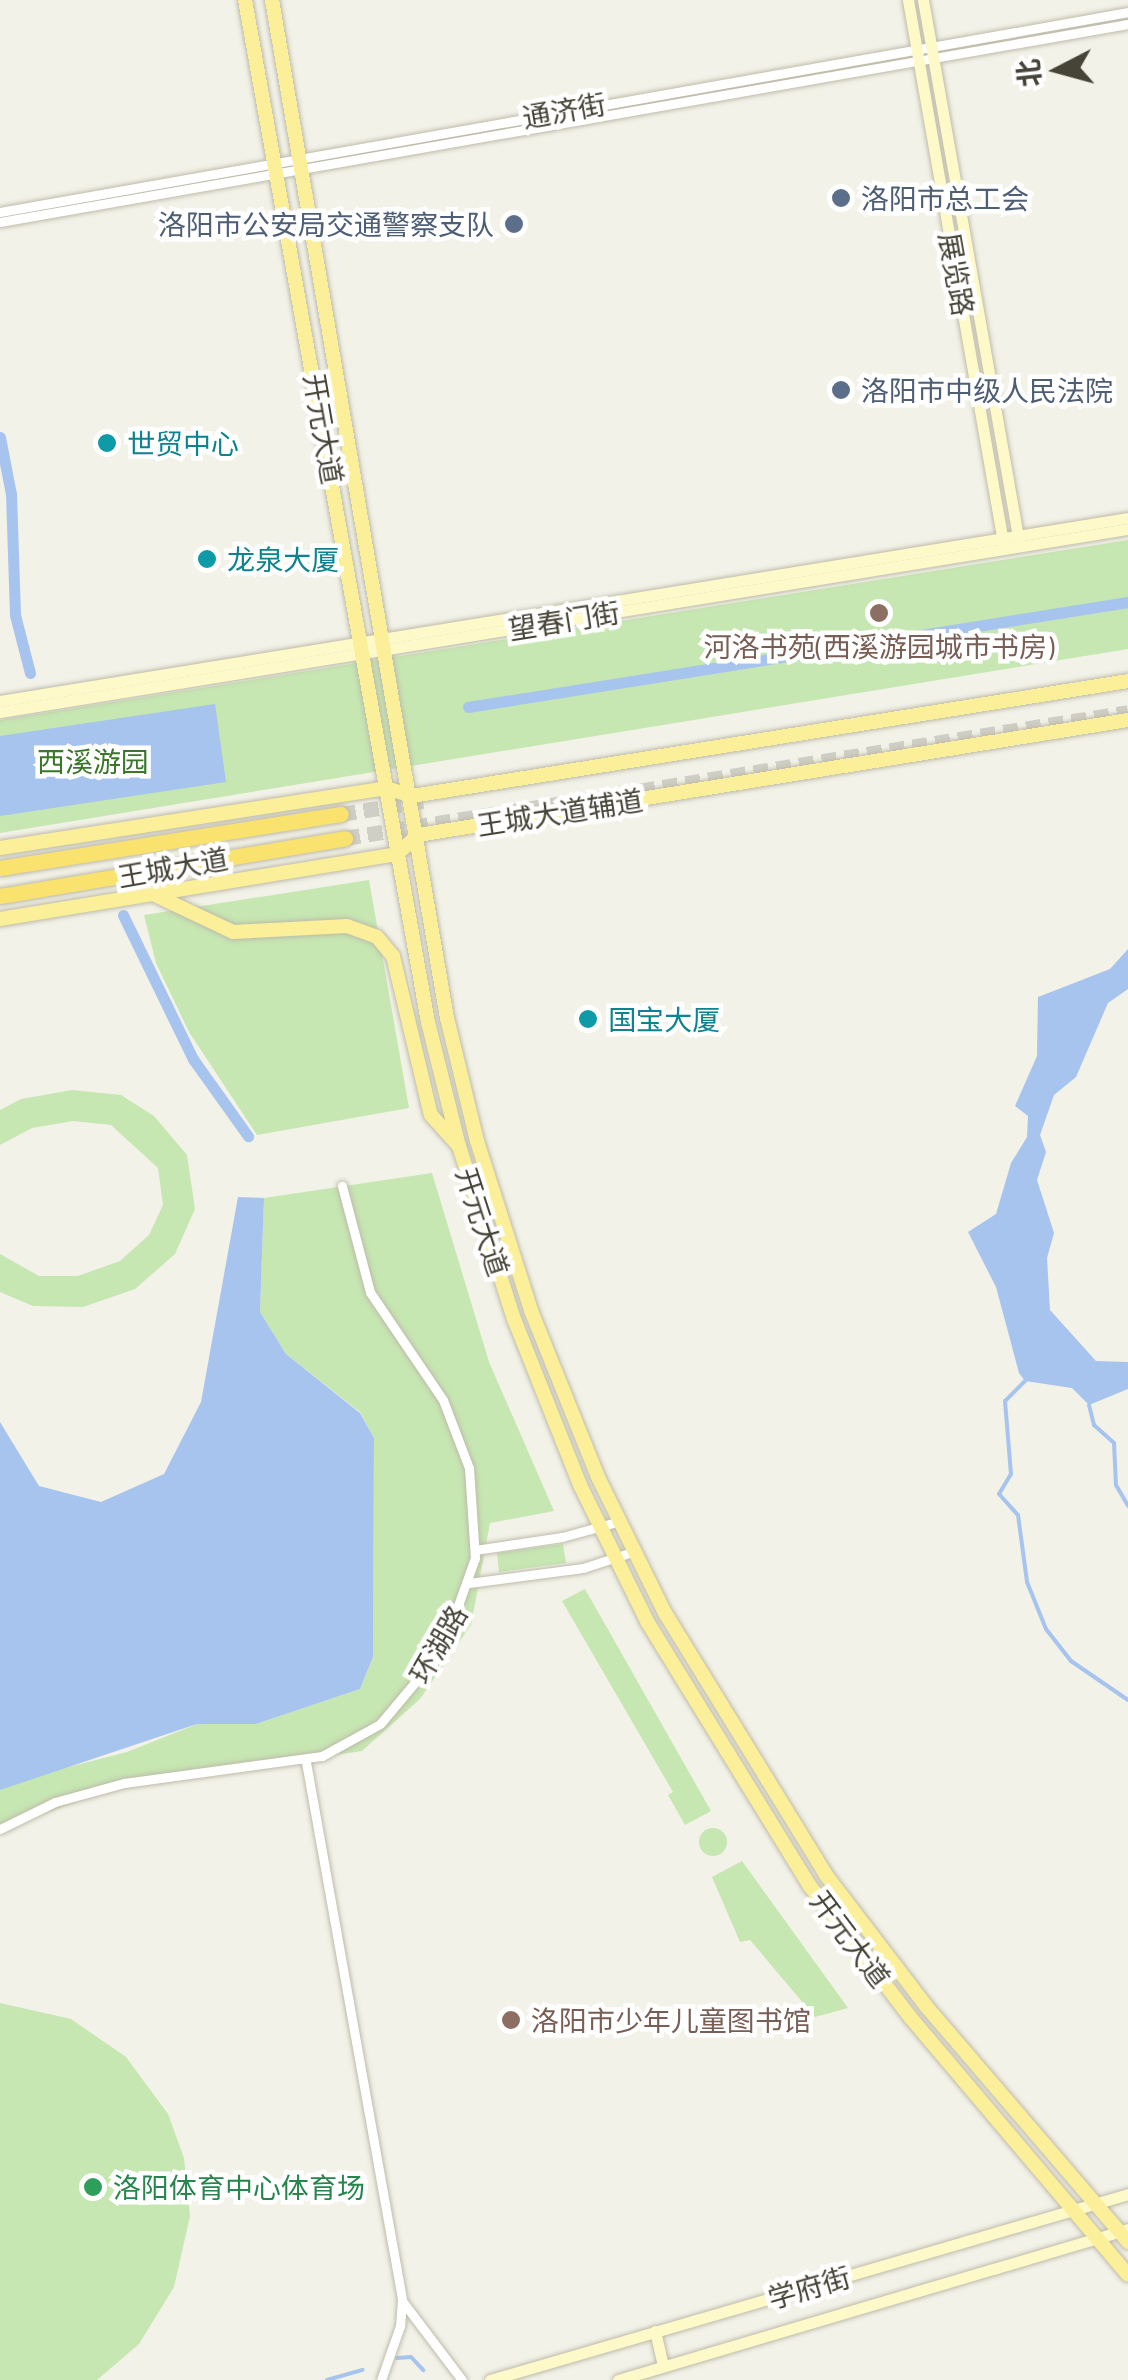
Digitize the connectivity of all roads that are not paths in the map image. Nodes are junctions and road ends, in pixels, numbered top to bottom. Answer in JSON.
{"nodes":[{"id":1,"x":246,"y":0,"type":"edge"},
{"id":2,"x":272,"y":0,"type":"edge"},
{"id":3,"x":908,"y":0,"type":"edge"},
{"id":4,"x":923,"y":0,"type":"edge"},
{"id":5,"x":1128,"y":12,"type":"edge"},
{"id":6,"x":1128,"y":24,"type":"edge"},
{"id":7,"x":932,"y":52,"type":"junction"},
{"id":8,"x":917,"y":55,"type":"junction"},
{"id":9,"x":298,"y":162,"type":"junction"},
{"id":10,"x":274,"y":166,"type":"junction"},
{"id":11,"x":0,"y":212,"type":"edge"},
{"id":12,"x":0,"y":222,"type":"edge"},
{"id":13,"x":1128,"y":518,"type":"edge"},
{"id":14,"x":1128,"y":529,"type":"edge"},
{"id":15,"x":1019,"y":541,"type":"junction"},
{"id":16,"x":1003,"y":543,"type":"junction"},
{"id":17,"x":384,"y":644,"type":"junction"},
{"id":18,"x":363,"y":648,"type":"junction"},
{"id":19,"x":1128,"y":682,"type":"edge"},
{"id":20,"x":0,"y":701,"type":"edge"},
{"id":21,"x":0,"y":712,"type":"edge"},
{"id":22,"x":1128,"y":720,"type":"edge"},
{"id":23,"x":386,"y":788,"type":"junction"},
{"id":24,"x":412,"y":796,"type":"junction"},
{"id":25,"x":341,"y":814,"type":"tunnel mouth"},
{"id":26,"x":418,"y":834,"type":"junction"},
{"id":27,"x":345,"y":838,"type":"tunnel mouth"},
{"id":28,"x":0,"y":848,"type":"edge"},
{"id":29,"x":397,"y":854,"type":"junction"},
{"id":30,"x":0,"y":868,"type":"edge"},
{"id":31,"x":152,"y":894,"type":"junction"},
{"id":32,"x":0,"y":896,"type":"edge"},
{"id":33,"x":0,"y":919,"type":"edge"},
{"id":34,"x":458,"y":1146,"type":"junction"},
{"id":35,"x":342,"y":1186,"type":"dead end"},
{"id":36,"x":620,"y":1521,"type":"junction"},
{"id":37,"x":601,"y":1526,"type":"junction"},
{"id":38,"x":475,"y":1550,"type":"junction"},
{"id":39,"x":635,"y":1552,"type":"junction"},
{"id":40,"x":616,"y":1558,"type":"junction"},
{"id":41,"x":469,"y":1583,"type":"junction"},
{"id":42,"x":306,"y":1762,"type":"junction"},
{"id":43,"x":0,"y":1828,"type":"edge"},
{"id":44,"x":1128,"y":2194,"type":"edge"},
{"id":45,"x":1096,"y":2204,"type":"junction"},
{"id":46,"x":1074,"y":2210,"type":"junction"},
{"id":47,"x":1125,"y":2234,"type":"edge"},
{"id":48,"x":1096,"y":2238,"type":"junction"},
{"id":49,"x":1128,"y":2276,"type":"edge"},
{"id":50,"x":402,"y":2299,"type":"junction"},
{"id":51,"x":655,"y":2332,"type":"junction"},
{"id":52,"x":663,"y":2366,"type":"junction"},
{"id":53,"x":382,"y":2380,"type":"edge"},
{"id":54,"x":462,"y":2380,"type":"edge"},
{"id":55,"x":490,"y":2380,"type":"edge"},
{"id":56,"x":618,"y":2380,"type":"edge"}],
"edges":[{"from":1,"to":10,"type":"main road","name":"开元大道"},
{"from":2,"to":9,"type":"main road","name":"开元大道"},
{"from":3,"to":8,"type":"street","name":"展览路"},
{"from":4,"to":7,"type":"street","name":"展览路"},
{"from":5,"to":7,"type":"street","name":"通济街"},
{"from":6,"to":7,"type":"street","name":"通济街"},
{"from":7,"to":8,"type":"street","name":"通济街"},
{"from":7,"to":15,"type":"street","name":"展览路"},
{"from":8,"to":9,"type":"street","name":"通济街"},
{"from":8,"to":16,"type":"street","name":"展览路"},
{"from":9,"to":10,"type":"street","name":"通济街"},
{"from":9,"to":17,"type":"main road","name":"开元大道"},
{"from":10,"to":11,"type":"street","name":"通济街"},
{"from":10,"to":12,"type":"street","name":"通济街"},
{"from":10,"to":18,"type":"main road","name":"开元大道"},
{"from":13,"to":15,"type":"street","name":"望春门街"},
{"from":14,"to":15,"type":"street","name":"望春门街"},
{"from":15,"to":16,"type":"street","name":"望春门街"},
{"from":16,"to":17,"type":"street","name":"望春门街"},
{"from":17,"to":18,"type":"street","name":"望春门街"},
{"from":17,"to":24,"type":"main road","name":"开元大道"},
{"from":18,"to":20,"type":"street","name":"望春门街"},
{"from":18,"to":21,"type":"street","name":"望春门街"},
{"from":18,"to":23,"type":"main road","name":"开元大道"},
{"from":19,"to":24,"type":"main road","name":"王城大道辅道"},
{"from":22,"to":26,"type":"main road","name":"王城大道辅道"},
{"from":23,"to":24,"type":"main road","name":"王城大道辅道"},
{"from":23,"to":28,"type":"main road","name":"王城大道辅道"},
{"from":23,"to":29,"type":"main road","name":"开元大道"},
{"from":24,"to":26,"type":"main road","name":"开元大道"},
{"from":25,"to":30,"type":"highway","name":"王城大道"},
{"from":26,"to":29,"type":"main road"},
{"from":26,"to":36,"type":"main road","name":"开元大道"},
{"from":27,"to":32,"type":"highway","name":"王城大道"},
{"from":29,"to":31,"type":"main road"},
{"from":29,"to":34,"type":"main road","name":"开元大道"},
{"from":31,"to":33,"type":"main road"},
{"from":31,"to":34,"type":"main road"},
{"from":34,"to":37,"type":"main road","name":"开元大道"},
{"from":35,"to":38,"type":"street","name":"环湖路"},
{"from":36,"to":37,"type":"street"},
{"from":36,"to":39,"type":"main road","name":"开元大道"},
{"from":37,"to":38,"type":"street"},
{"from":37,"to":40,"type":"main road","name":"开元大道"},
{"from":38,"to":41,"type":"street","name":"环湖路"},
{"from":39,"to":40,"type":"street"},
{"from":39,"to":45,"type":"main road","name":"开元大道"},
{"from":40,"to":41,"type":"street"},
{"from":40,"to":46,"type":"main road","name":"开元大道"},
{"from":41,"to":42,"type":"street","name":"环湖路"},
{"from":42,"to":43,"type":"street","name":"环湖路"},
{"from":42,"to":50,"type":"street"},
{"from":44,"to":45,"type":"street","name":"学府街"},
{"from":45,"to":46,"type":"street","name":"学府街"},
{"from":45,"to":47,"type":"main road","name":"开元大道"},
{"from":46,"to":48,"type":"main road","name":"开元大道"},
{"from":46,"to":51,"type":"street","name":"学府街"},
{"from":47,"to":48,"type":"street","name":"学府街"},
{"from":48,"to":49,"type":"main road","name":"开元大道"},
{"from":48,"to":52,"type":"street","name":"学府街"},
{"from":50,"to":53,"type":"street"},
{"from":50,"to":54,"type":"street"},
{"from":51,"to":52,"type":"street"},
{"from":51,"to":55,"type":"street","name":"学府街"},
{"from":52,"to":56,"type":"street","name":"学府街"}]}
